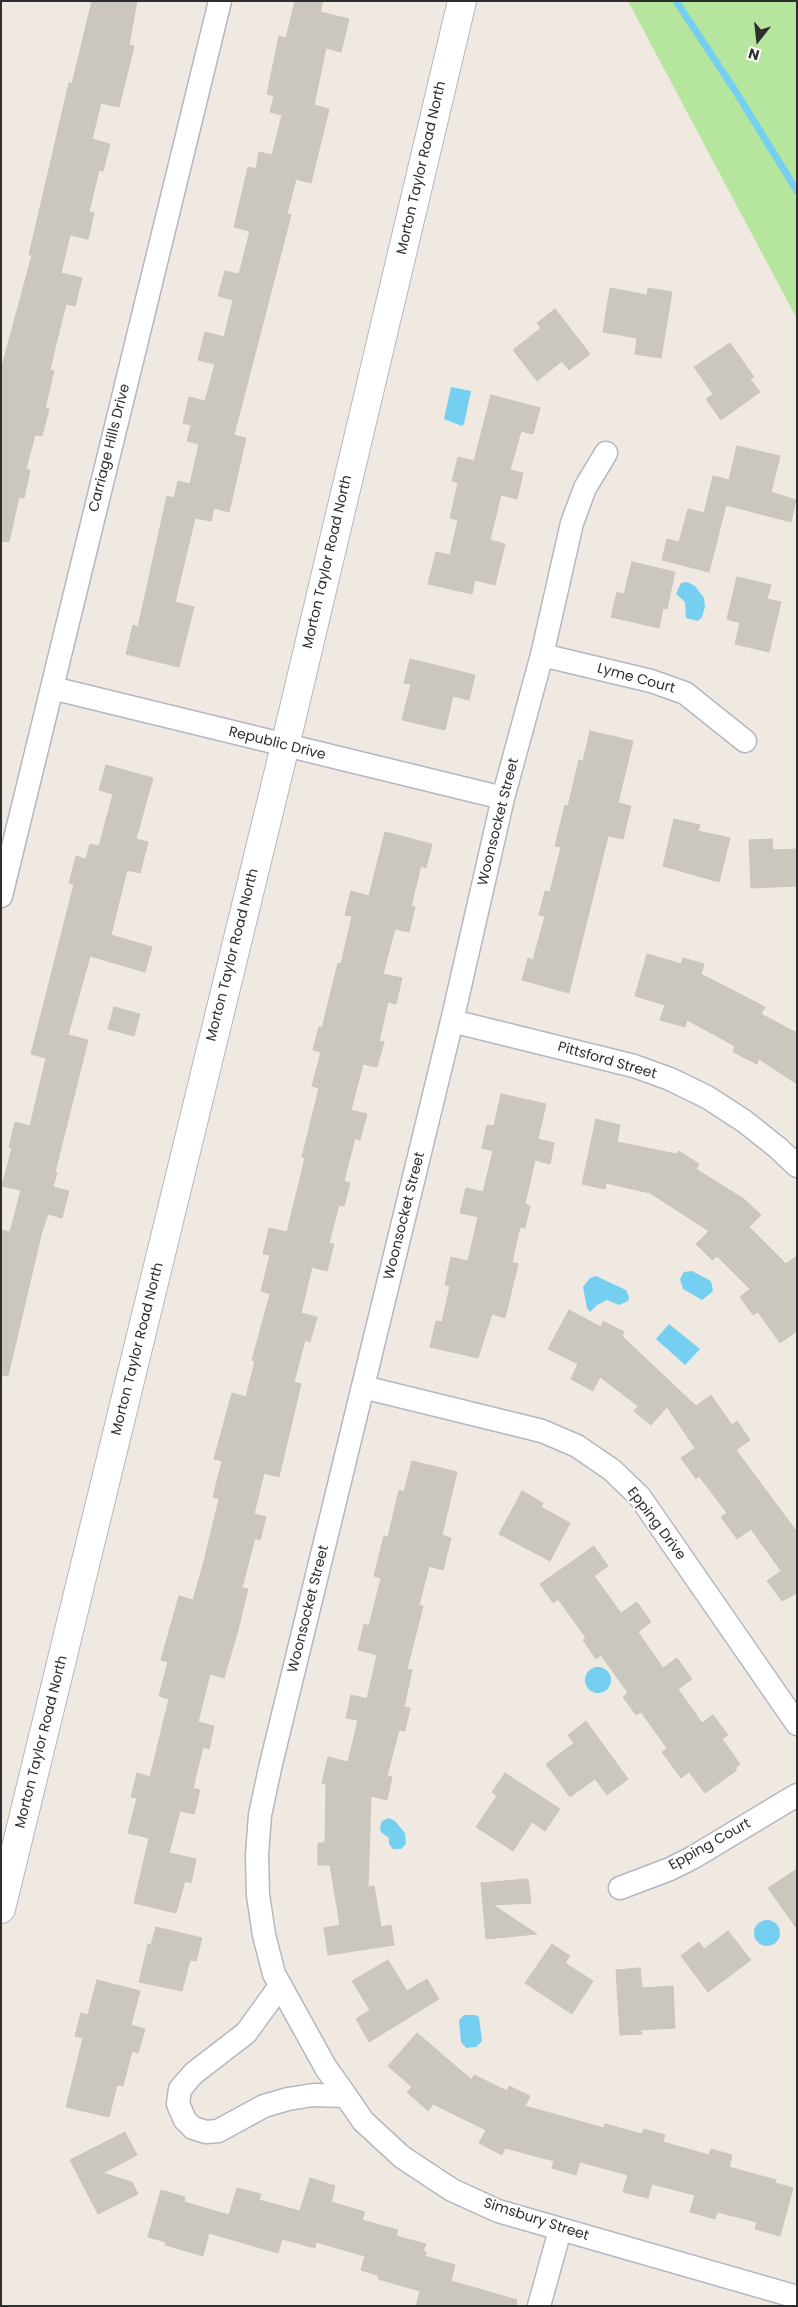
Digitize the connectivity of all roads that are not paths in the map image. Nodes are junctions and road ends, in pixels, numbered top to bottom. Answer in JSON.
{"nodes":[{"id":1,"x":220,"y":1,"type":"edge"},
{"id":2,"x":462,"y":1,"type":"edge"},
{"id":3,"x":606,"y":453,"type":"dead end"},
{"id":4,"x":542,"y":656,"type":"junction"},
{"id":5,"x":52,"y":688,"type":"junction"},
{"id":6,"x":745,"y":741,"type":"dead end"},
{"id":7,"x":284,"y":746,"type":"junction"},
{"id":8,"x":503,"y":798,"type":"junction"},
{"id":9,"x":1,"y":896,"type":"edge"},
{"id":10,"x":452,"y":1021,"type":"junction"},
{"id":11,"x":797,"y":1166,"type":"edge"},
{"id":12,"x":363,"y":1387,"type":"junction"},
{"id":13,"x":797,"y":1724,"type":"edge"},
{"id":14,"x":797,"y":1796,"type":"edge"},
{"id":15,"x":620,"y":1888,"type":"dead end"},
{"id":16,"x":1,"y":1909,"type":"edge"},
{"id":17,"x":280,"y":1986,"type":"junction"},
{"id":18,"x":346,"y":2096,"type":"junction"},
{"id":19,"x":560,"y":2230,"type":"junction"},
{"id":20,"x":797,"y":2297,"type":"edge"},
{"id":21,"x":539,"y":2306,"type":"edge"}],
"edges":[{"from":1,"to":5,"type":"street","name":"Carriage Hills Drive"},
{"from":2,"to":7,"type":"street","name":"Morton Taylor Road North"},
{"from":3,"to":4,"type":"street","name":"Woonsocket Street"},
{"from":4,"to":6,"type":"street","name":"Lyme Court"},
{"from":4,"to":8,"type":"street","name":"Woonsocket Street"},
{"from":5,"to":7,"type":"street","name":"Republic Drive"},
{"from":5,"to":9,"type":"street","name":"Carriage Hills Drive"},
{"from":7,"to":8,"type":"street","name":"Republic Drive"},
{"from":7,"to":16,"type":"street","name":"Morton Taylor Road North"},
{"from":8,"to":10,"type":"street","name":"Woonsocket Street"},
{"from":10,"to":11,"type":"street","name":"Pittsford Street"},
{"from":10,"to":12,"type":"street","name":"Woonsocket Street"},
{"from":12,"to":13,"type":"street","name":"Epping Drive"},
{"from":12,"to":17,"type":"street","name":"Woonsocket Street"},
{"from":14,"to":15,"type":"street","name":"Epping Court"},
{"from":17,"to":18,"type":"street","name":"Simsbury Street"},
{"from":17,"to":18,"type":"street"},
{"from":18,"to":19,"type":"street","name":"Simsbury Street"},
{"from":19,"to":20,"type":"street","name":"Simsbury Street"},
{"from":19,"to":21,"type":"street"}]}
